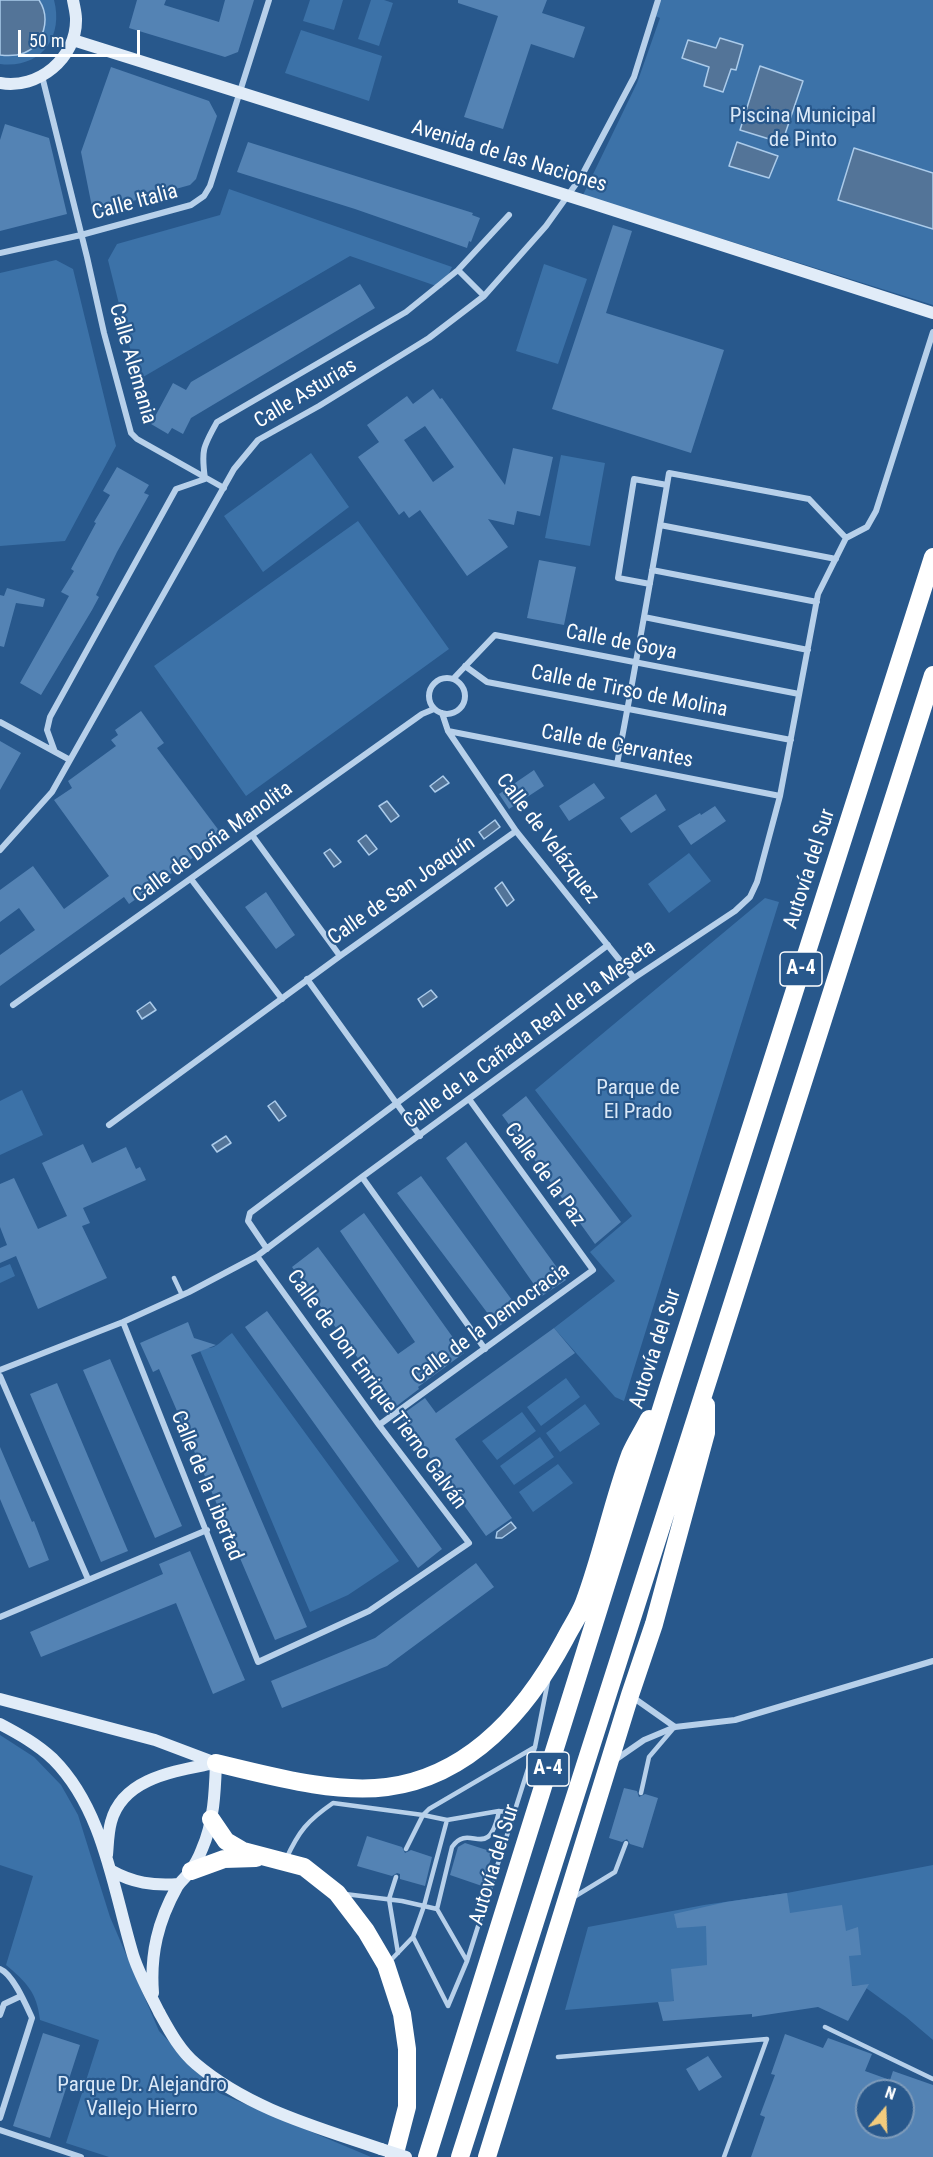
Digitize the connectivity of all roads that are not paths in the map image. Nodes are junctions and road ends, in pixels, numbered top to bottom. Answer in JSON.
{"nodes":[{"id":1,"x":73,"y":0,"type":"edge"},
{"id":2,"x":269,"y":0,"type":"edge"},
{"id":3,"x":658,"y":0,"type":"edge"},
{"id":4,"x":73,"y":40,"type":"junction"},
{"id":5,"x":42,"y":76,"type":"junction"},
{"id":6,"x":0,"y":83,"type":"edge"},
{"id":7,"x":239,"y":92,"type":"junction"},
{"id":8,"x":569,"y":197,"type":"junction"},
{"id":9,"x":509,"y":215,"type":"dead end"},
{"id":10,"x":81,"y":235,"type":"junction"},
{"id":11,"x":0,"y":253,"type":"edge"},
{"id":12,"x":458,"y":270,"type":"junction"},
{"id":13,"x":484,"y":296,"type":"junction"},
{"id":14,"x":933,"y":313,"type":"edge"},
{"id":15,"x":933,"y":332,"type":"edge"},
{"id":16,"x":206,"y":479,"type":"junction"},
{"id":17,"x":666,"y":485,"type":"junction"},
{"id":18,"x":224,"y":488,"type":"junction"},
{"id":19,"x":660,"y":525,"type":"junction"},
{"id":20,"x":846,"y":538,"type":"junction"},
{"id":21,"x":933,"y":557,"type":"edge"},
{"id":22,"x":836,"y":558,"type":"junction"},
{"id":23,"x":652,"y":570,"type":"junction"},
{"id":24,"x":650,"y":584,"type":"junction"},
{"id":25,"x":817,"y":602,"type":"junction"},
{"id":26,"x":644,"y":617,"type":"junction"},
{"id":27,"x":808,"y":650,"type":"junction"},
{"id":28,"x":637,"y":662,"type":"junction"},
{"id":29,"x":465,"y":666,"type":"junction"},
{"id":30,"x":933,"y":675,"type":"edge"},
{"id":31,"x":454,"y":678,"type":"junction"},
{"id":32,"x":800,"y":694,"type":"junction"},
{"id":33,"x":434,"y":709,"type":"junction"},
{"id":34,"x":628,"y":710,"type":"junction"},
{"id":35,"x":442,"y":713,"type":"junction"},
{"id":36,"x":0,"y":722,"type":"edge"},
{"id":37,"x":448,"y":731,"type":"junction"},
{"id":38,"x":791,"y":740,"type":"junction"},
{"id":39,"x":55,"y":752,"type":"junction"},
{"id":40,"x":70,"y":760,"type":"junction"},
{"id":41,"x":617,"y":764,"type":"junction"},
{"id":42,"x":780,"y":796,"type":"junction"},
{"id":43,"x":516,"y":831,"type":"junction"},
{"id":44,"x":252,"y":835,"type":"junction"},
{"id":45,"x":0,"y":850,"type":"edge"},
{"id":46,"x":191,"y":879,"type":"junction"},
{"id":47,"x":608,"y":945,"type":"junction"},
{"id":48,"x":340,"y":956,"type":"junction"},
{"id":49,"x":634,"y":978,"type":"junction"},
{"id":50,"x":308,"y":979,"type":"junction"},
{"id":51,"x":282,"y":999,"type":"junction"},
{"id":52,"x":12,"y":1005,"type":"dead end"},
{"id":53,"x":469,"y":1099,"type":"junction"},
{"id":54,"x":398,"y":1104,"type":"junction"},
{"id":55,"x":109,"y":1125,"type":"dead end"},
{"id":56,"x":420,"y":1136,"type":"junction"},
{"id":57,"x":362,"y":1177,"type":"junction"},
{"id":58,"x":267,"y":1249,"type":"junction"},
{"id":59,"x":257,"y":1256,"type":"junction"},
{"id":60,"x":593,"y":1270,"type":"joint"},
{"id":61,"x":174,"y":1278,"type":"dead end"},
{"id":62,"x":182,"y":1295,"type":"junction"},
{"id":63,"x":123,"y":1322,"type":"junction"},
{"id":64,"x":485,"y":1349,"type":"junction"},
{"id":65,"x":0,"y":1370,"type":"edge"},
{"id":66,"x":0,"y":1376,"type":"edge"},
{"id":67,"x":670,"y":1381,"type":"junction"},
{"id":68,"x":707,"y":1387,"type":"junction"},
{"id":69,"x":379,"y":1425,"type":"junction"},
{"id":70,"x":207,"y":1530,"type":"junction"},
{"id":71,"x":88,"y":1579,"type":"junction"},
{"id":72,"x":0,"y":1617,"type":"edge"},
{"id":73,"x":933,"y":1661,"type":"edge"},
{"id":74,"x":258,"y":1662,"type":"joint"},
{"id":75,"x":551,"y":1664,"type":"junction"},
{"id":76,"x":630,"y":1695,"type":"junction"},
{"id":77,"x":0,"y":1699,"type":"edge"},
{"id":78,"x":0,"y":1724,"type":"edge"},
{"id":79,"x":675,"y":1727,"type":"junction"},
{"id":80,"x":535,"y":1746,"type":"junction"},
{"id":81,"x":216,"y":1763,"type":"junction"},
{"id":82,"x":609,"y":1764,"type":"junction"},
{"id":83,"x":641,"y":1793,"type":"dead end"},
{"id":84,"x":499,"y":1811,"type":"junction"},
{"id":85,"x":513,"y":1813,"type":"junction"},
{"id":86,"x":423,"y":1815,"type":"junction"},
{"id":87,"x":211,"y":1819,"type":"junction"},
{"id":88,"x":447,"y":1820,"type":"junction"},
{"id":89,"x":626,"y":1843,"type":"dead end"},
{"id":90,"x":406,"y":1848,"type":"dead end"},
{"id":91,"x":265,"y":1857,"type":"junction"},
{"id":92,"x":285,"y":1862,"type":"junction"},
{"id":93,"x":108,"y":1865,"type":"junction"},
{"id":94,"x":396,"y":1877,"type":"dead end"},
{"id":95,"x":185,"y":1878,"type":"junction"},
{"id":96,"x":337,"y":1893,"type":"junction"},
{"id":97,"x":389,"y":1899,"type":"junction"},
{"id":98,"x":567,"y":1902,"type":"junction"},
{"id":99,"x":424,"y":1906,"type":"junction"},
{"id":100,"x":437,"y":1909,"type":"junction"},
{"id":101,"x":413,"y":1937,"type":"junction"},
{"id":102,"x":392,"y":1959,"type":"junction"},
{"id":103,"x":467,"y":1961,"type":"junction"},
{"id":104,"x":0,"y":1969,"type":"edge"},
{"id":105,"x":21,"y":1996,"type":"junction"},
{"id":106,"x":2,"y":2004,"type":"edge"},
{"id":107,"x":154,"y":2004,"type":"junction"},
{"id":108,"x":0,"y":2015,"type":"edge"},
{"id":109,"x":825,"y":2027,"type":"dead end"},
{"id":110,"x":558,"y":2057,"type":"dead end"},
{"id":111,"x":933,"y":2079,"type":"edge"},
{"id":112,"x":0,"y":2118,"type":"edge"},
{"id":113,"x":0,"y":2130,"type":"edge"},
{"id":114,"x":387,"y":2153,"type":"edge"},
{"id":115,"x":81,"y":2157,"type":"edge"},
{"id":116,"x":406,"y":2157,"type":"edge"},
{"id":117,"x":427,"y":2157,"type":"edge"},
{"id":118,"x":460,"y":2157,"type":"edge"},
{"id":119,"x":488,"y":2157,"type":"edge"},
{"id":120,"x":724,"y":2157,"type":"edge"}],
"edges":[{"from":1,"to":4,"type":"main road"},
{"from":2,"to":7,"type":"street","name":"Calle Italia"},
{"from":3,"to":8,"type":"street","name":"Calle Asturias"},
{"from":4,"to":5,"type":"main road"},
{"from":4,"to":7,"type":"main road","name":"Avenida de las Naciones"},
{"from":5,"to":6,"type":"main road"},
{"from":5,"to":10,"type":"street","name":"Calle Alemania"},
{"from":7,"to":8,"type":"main road","name":"Avenida de las Naciones"},
{"from":7,"to":10,"type":"street","name":"Calle Italia"},
{"from":8,"to":13,"type":"street","name":"Calle Asturias"},
{"from":8,"to":14,"type":"main road","name":"Avenida de las Naciones"},
{"from":9,"to":12,"type":"street","name":"Calle Asturias"},
{"from":10,"to":11,"type":"street","name":"Calle Italia"},
{"from":10,"to":16,"type":"street","name":"Calle Alemania"},
{"from":12,"to":13,"type":"street"},
{"from":12,"to":16,"type":"street","name":"Calle Asturias"},
{"from":13,"to":18,"type":"street","name":"Calle Asturias"},
{"from":15,"to":20,"type":"street"},
{"from":16,"to":18,"type":"street","name":"Calle Alemania"},
{"from":16,"to":39,"type":"street"},
{"from":17,"to":19,"type":"street"},
{"from":17,"to":20,"type":"street"},
{"from":17,"to":24,"type":"street"},
{"from":18,"to":40,"type":"street","name":"Calle Asturias"},
{"from":19,"to":22,"type":"street"},
{"from":19,"to":23,"type":"street"},
{"from":20,"to":22,"type":"street","name":"Calle de la Cañada Real de la Meseta"},
{"from":21,"to":67,"type":"highway","name":"Autovía del Sur","number":"A-4"},
{"from":22,"to":25,"type":"street","name":"Calle de la Cañada Real de la Meseta"},
{"from":23,"to":24,"type":"street"},
{"from":23,"to":25,"type":"street"},
{"from":24,"to":26,"type":"street"},
{"from":25,"to":27,"type":"street","name":"Calle de la Cañada Real de la Meseta"},
{"from":26,"to":27,"type":"street"},
{"from":26,"to":28,"type":"street"},
{"from":27,"to":32,"type":"street","name":"Calle de la Cañada Real de la Meseta"},
{"from":28,"to":29,"type":"street","name":"Calle de Goya"},
{"from":28,"to":32,"type":"street","name":"Calle de Goya"},
{"from":28,"to":34,"type":"street"},
{"from":29,"to":31,"type":"street","name":"Calle de Goya"},
{"from":29,"to":34,"type":"street","name":"Calle de Tirso de Molina"},
{"from":30,"to":68,"type":"highway","number":"A-4"},
{"from":31,"to":33,"type":"street"},
{"from":31,"to":35,"type":"street"},
{"from":32,"to":38,"type":"street","name":"Calle de la Cañada Real de la Meseta"},
{"from":33,"to":35,"type":"street"},
{"from":33,"to":44,"type":"street","name":"Calle de Doña Manolita"},
{"from":34,"to":38,"type":"street","name":"Calle de Tirso de Molina"},
{"from":34,"to":41,"type":"street"},
{"from":35,"to":37,"type":"street","name":"Calle de Velázquez"},
{"from":36,"to":39,"type":"street"},
{"from":37,"to":41,"type":"street","name":"Calle de Cervantes"},
{"from":37,"to":43,"type":"street","name":"Calle de Velázquez"},
{"from":38,"to":42,"type":"street","name":"Calle de la Cañada Real de la Meseta"},
{"from":39,"to":40,"type":"street"},
{"from":40,"to":45,"type":"street","name":"Calle Asturias"},
{"from":41,"to":42,"type":"street","name":"Calle de Cervantes"},
{"from":42,"to":49,"type":"street","name":"Calle de la Cañada Real de la Meseta"},
{"from":43,"to":47,"type":"street","name":"Calle de Velázquez"},
{"from":43,"to":48,"type":"street","name":"Calle de San Joaquín"},
{"from":44,"to":46,"type":"street","name":"Calle de Doña Manolita"},
{"from":44,"to":48,"type":"street"},
{"from":46,"to":51,"type":"street"},
{"from":46,"to":52,"type":"street","name":"Calle de Doña Manolita"},
{"from":47,"to":49,"type":"street","name":"Calle de Velázquez"},
{"from":47,"to":54,"type":"street"},
{"from":48,"to":50,"type":"street","name":"Calle de San Joaquín"},
{"from":49,"to":53,"type":"street","name":"Calle de la Cañada Real de la Meseta"},
{"from":50,"to":51,"type":"street","name":"Calle de San Joaquín"},
{"from":50,"to":54,"type":"street"},
{"from":51,"to":55,"type":"street","name":"Calle de San Joaquín"},
{"from":53,"to":56,"type":"street","name":"Calle de la Cañada Real de la Meseta"},
{"from":53,"to":60,"type":"street","name":"Calle de la Paz"},
{"from":54,"to":56,"type":"street"},
{"from":54,"to":58,"type":"street"},
{"from":56,"to":57,"type":"street","name":"Calle de la Cañada Real de la Meseta"},
{"from":57,"to":58,"type":"street","name":"Calle de la Cañada Real de la Meseta"},
{"from":57,"to":64,"type":"street"},
{"from":58,"to":59,"type":"street","name":"Calle de la Cañada Real de la Meseta"},
{"from":59,"to":62,"type":"street","name":"Calle de la Cañada Real de la Meseta"},
{"from":59,"to":69,"type":"street","name":"Calle de Don Enrique Tierno Galván"},
{"from":60,"to":64,"type":"street","name":"Calle de la Democracia"},
{"from":61,"to":62,"type":"lane"},
{"from":62,"to":63,"type":"street","name":"Calle de la Cañada Real de la Meseta"},
{"from":63,"to":65,"type":"street","name":"Calle de la Cañada Real de la Meseta"},
{"from":63,"to":70,"type":"street","name":"Calle de la Libertad"},
{"from":64,"to":69,"type":"street","name":"Calle de la Democracia"},
{"from":66,"to":71,"type":"street"},
{"from":67,"to":75,"type":"highway"},
{"from":67,"to":117,"type":"highway","name":"Autovía del Sur","number":"A-4"},
{"from":68,"to":76,"type":"highway"},
{"from":68,"to":118,"type":"highway","number":"A-4"},
{"from":69,"to":74,"type":"street","name":"Calle de Don Enrique Tierno Galván"},
{"from":70,"to":71,"type":"street"},
{"from":70,"to":74,"type":"street","name":"Calle de la Libertad"},
{"from":71,"to":72,"type":"street"},
{"from":73,"to":79,"type":"street"},
{"from":75,"to":80,"type":"lane"},
{"from":75,"to":81,"type":"highway"},
{"from":76,"to":79,"type":"street"},
{"from":76,"to":82,"type":"highway"},
{"from":77,"to":81,"type":"main road"},
{"from":78,"to":93,"type":"main road"},
{"from":79,"to":82,"type":"street"},
{"from":79,"to":83,"type":"lane"},
{"from":80,"to":85,"type":"lane"},
{"from":80,"to":86,"type":"lane"},
{"from":81,"to":87,"type":"main road"},
{"from":81,"to":93,"type":"main road"},
{"from":82,"to":98,"type":"highway"},
{"from":84,"to":85,"type":"lane"},
{"from":84,"to":88,"type":"lane"},
{"from":84,"to":100,"type":"lane"},
{"from":85,"to":103,"type":"lane"},
{"from":86,"to":88,"type":"lane"},
{"from":86,"to":90,"type":"lane"},
{"from":86,"to":92,"type":"lane"},
{"from":87,"to":91,"type":"highway"},
{"from":87,"to":95,"type":"main road"},
{"from":88,"to":99,"type":"lane"},
{"from":89,"to":98,"type":"lane"},
{"from":91,"to":92,"type":"highway"},
{"from":91,"to":95,"type":"highway"},
{"from":92,"to":96,"type":"highway"},
{"from":93,"to":95,"type":"main road"},
{"from":93,"to":107,"type":"main road"},
{"from":94,"to":97,"type":"lane"},
{"from":95,"to":107,"type":"main road"},
{"from":96,"to":97,"type":"lane"},
{"from":96,"to":102,"type":"highway"},
{"from":97,"to":99,"type":"lane"},
{"from":97,"to":102,"type":"lane"},
{"from":98,"to":119,"type":"highway"},
{"from":99,"to":100,"type":"lane"},
{"from":99,"to":101,"type":"lane"},
{"from":100,"to":103,"type":"lane"},
{"from":101,"to":102,"type":"lane"},
{"from":101,"to":103,"type":"lane"},
{"from":102,"to":114,"type":"highway"},
{"from":104,"to":105,"type":"street"},
{"from":105,"to":106,"type":"street"},
{"from":105,"to":112,"type":"street"},
{"from":106,"to":108,"type":"street"},
{"from":107,"to":114,"type":"main road"},
{"from":109,"to":111,"type":"lane"},
{"from":110,"to":120,"type":"lane"},
{"from":113,"to":115,"type":"street"},
{"from":114,"to":116,"type":"main road","bridge":true}]}
